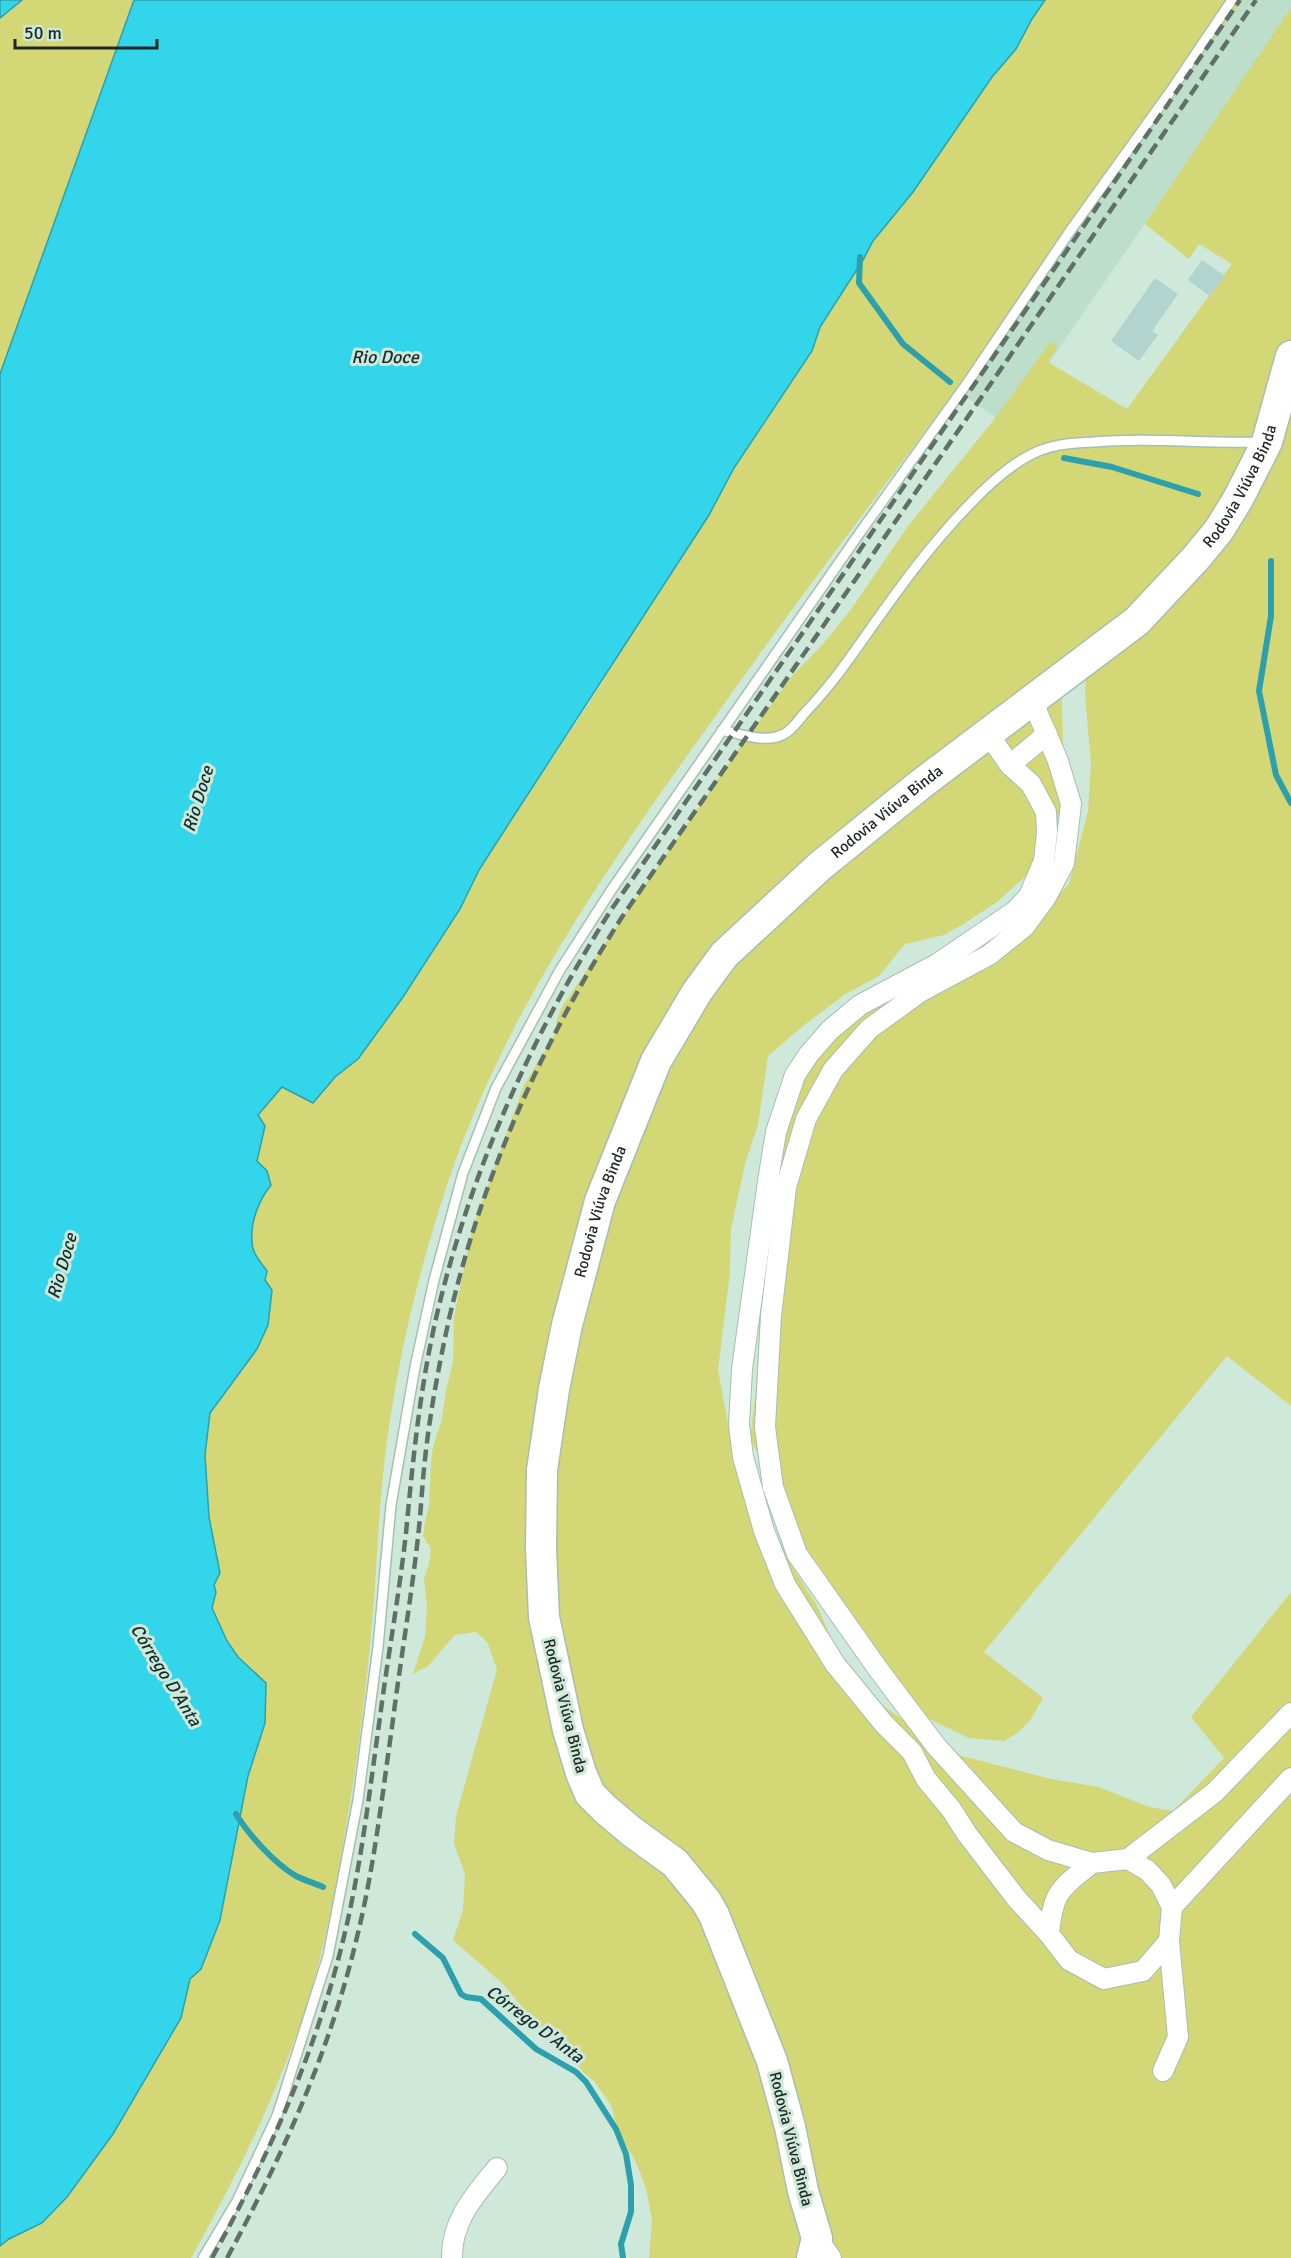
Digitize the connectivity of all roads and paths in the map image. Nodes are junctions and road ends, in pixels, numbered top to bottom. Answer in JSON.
{"nodes":[{"id":1,"x":1232,"y":0,"type":"edge"},
{"id":2,"x":1291,"y":356,"type":"edge"},
{"id":3,"x":1267,"y":442,"type":"junction"},
{"id":4,"x":1032,"y":700,"type":"junction"},
{"id":5,"x":722,"y":730,"type":"junction"},
{"id":6,"x":988,"y":734,"type":"junction"},
{"id":7,"x":1047,"y":734,"type":"junction"},
{"id":8,"x":1010,"y":765,"type":"junction"},
{"id":9,"x":897,"y":1695,"type":"junction"},
{"id":10,"x":1291,"y":1713,"type":"edge"},
{"id":11,"x":876,"y":1715,"type":"junction"},
{"id":12,"x":1291,"y":1778,"type":"edge"},
{"id":13,"x":1128,"y":1859,"type":"junction"},
{"id":14,"x":1092,"y":1863,"type":"junction"},
{"id":15,"x":1172,"y":1907,"type":"junction"},
{"id":16,"x":1049,"y":1934,"type":"junction"},
{"id":17,"x":1169,"y":1941,"type":"junction"},
{"id":18,"x":1163,"y":2071,"type":"dead end"},
{"id":19,"x":497,"y":2168,"type":"dead end"},
{"id":20,"x":820,"y":2251,"type":"edge"},
{"id":21,"x":203,"y":2258,"type":"edge"},
{"id":22,"x":452,"y":2258,"type":"edge"}],
"edges":[{"from":1,"to":5,"type":"lane"},
{"from":2,"to":3,"type":"main road","name":"Rodovia Viúva Binda"},
{"from":3,"to":4,"type":"main road","name":"Rodovia Viúva Binda"},
{"from":3,"to":5,"type":"lane"},
{"from":4,"to":6,"type":"main road","name":"Rodovia Viúva Binda"},
{"from":4,"to":7,"type":"street"},
{"from":5,"to":21,"type":"lane"},
{"from":6,"to":8,"type":"street"},
{"from":6,"to":20,"type":"main road","name":"Rodovia Viúva Binda"},
{"from":7,"to":8,"type":"street"},
{"from":7,"to":9,"type":"street"},
{"from":8,"to":11,"type":"street"},
{"from":9,"to":11,"type":"street"},
{"from":9,"to":14,"type":"street"},
{"from":10,"to":13,"type":"street"},
{"from":11,"to":16,"type":"street"},
{"from":12,"to":15,"type":"street"},
{"from":13,"to":14,"type":"street"},
{"from":13,"to":15,"type":"street"},
{"from":14,"to":16,"type":"street"},
{"from":15,"to":17,"type":"street"},
{"from":16,"to":17,"type":"street"},
{"from":17,"to":18,"type":"street"},
{"from":19,"to":22,"type":"street"}]}
